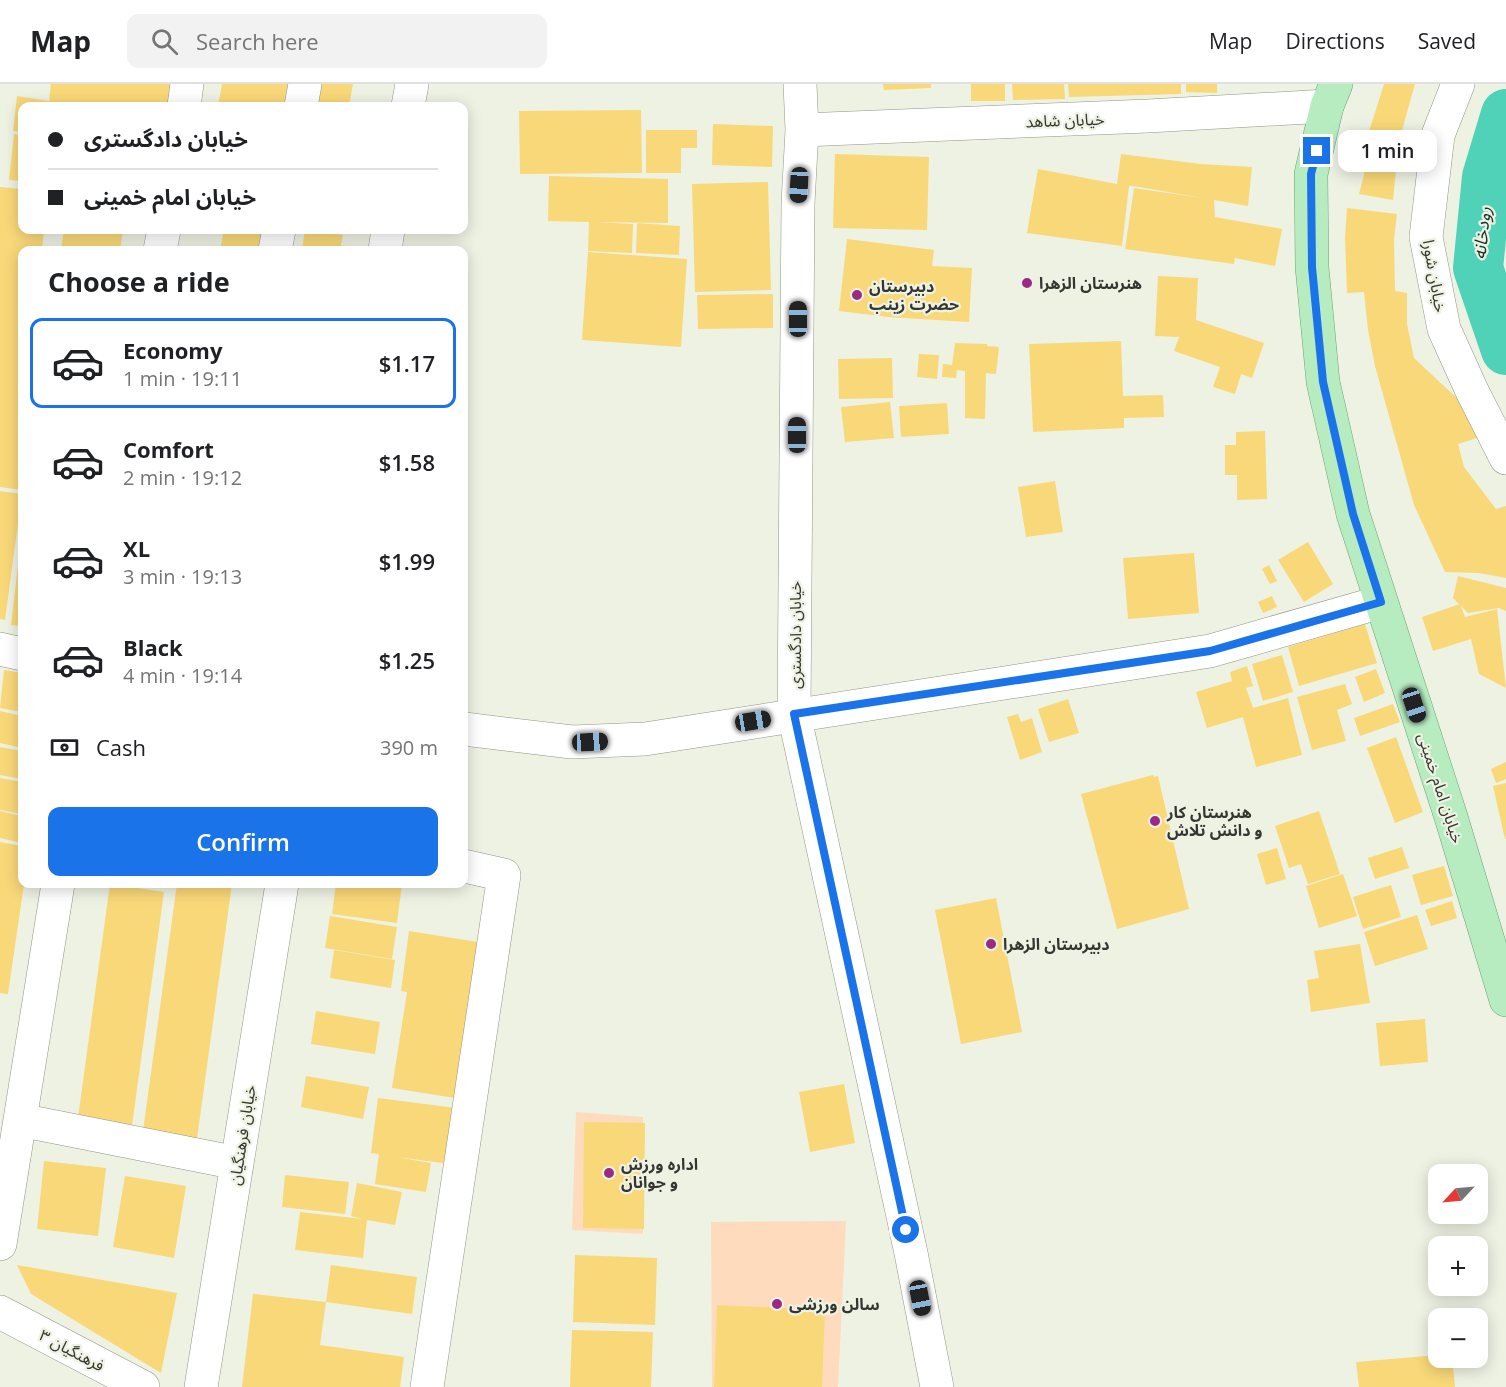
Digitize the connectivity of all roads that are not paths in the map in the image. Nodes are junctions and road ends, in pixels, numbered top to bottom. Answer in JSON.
{"nodes":[{"id":1,"x":187,"y":84,"type":"edge"},
{"id":2,"x":304,"y":84,"type":"edge"},
{"id":3,"x":412,"y":84,"type":"edge"},
{"id":4,"x":800,"y":84,"type":"edge"},
{"id":5,"x":1458,"y":84,"type":"edge"},
{"id":6,"x":1331,"y":95,"type":"edge"},
{"id":7,"x":185,"y":102,"type":"edge"},
{"id":8,"x":302,"y":102,"type":"edge"},
{"id":9,"x":409,"y":102,"type":"edge"},
{"id":10,"x":802,"y":130,"type":"junction"},
{"id":11,"x":1506,"y":458,"type":"edge"},
{"id":12,"x":1381,"y":602,"type":"junction"},
{"id":13,"x":0,"y":649,"type":"edge"},
{"id":14,"x":18,"y":653,"type":"edge"},
{"id":15,"x":794,"y":714,"type":"junction"},
{"id":16,"x":468,"y":729,"type":"edge"},
{"id":17,"x":468,"y":867,"type":"edge"},
{"id":18,"x":57,"y":888,"type":"edge"},
{"id":19,"x":281,"y":888,"type":"edge"},
{"id":20,"x":1506,"y":1000,"type":"edge"},
{"id":21,"x":20,"y":1120,"type":"junction"},
{"id":22,"x":237,"y":1163,"type":"junction"},
{"id":23,"x":0,"y":1244,"type":"edge"},
{"id":24,"x":0,"y":1312,"type":"edge"},
{"id":25,"x":143,"y":1387,"type":"edge"},
{"id":26,"x":201,"y":1387,"type":"edge"},
{"id":27,"x":427,"y":1387,"type":"edge"},
{"id":28,"x":937,"y":1387,"type":"edge"}],
"edges":[{"from":1,"to":7,"type":"street"},
{"from":2,"to":8,"type":"street"},
{"from":3,"to":9,"type":"street"},
{"from":4,"to":10,"type":"street","name":"خیابان دادگستری"},
{"from":5,"to":11,"type":"street","name":"خیابان شورا"},
{"from":6,"to":10,"type":"street","name":"خیابان شاهد"},
{"from":6,"to":12,"type":"main road","name":"خیابان امام خمینی"},
{"from":10,"to":15,"type":"street","name":"خیابان دادگستری"},
{"from":12,"to":15,"type":"street"},
{"from":12,"to":20,"type":"main road","name":"خیابان امام خمینی"},
{"from":13,"to":14,"type":"street"},
{"from":15,"to":16,"type":"street"},
{"from":15,"to":28,"type":"street","name":"خیابان دادگستری"},
{"from":17,"to":27,"type":"street"},
{"from":18,"to":21,"type":"street"},
{"from":19,"to":22,"type":"street","name":"خیابان فرهنگیان"},
{"from":21,"to":22,"type":"street"},
{"from":21,"to":23,"type":"street"},
{"from":22,"to":26,"type":"street","name":"خیابان فرهنگیان"},
{"from":24,"to":25,"type":"street","name":"فرهنگیان ۳"}]}
